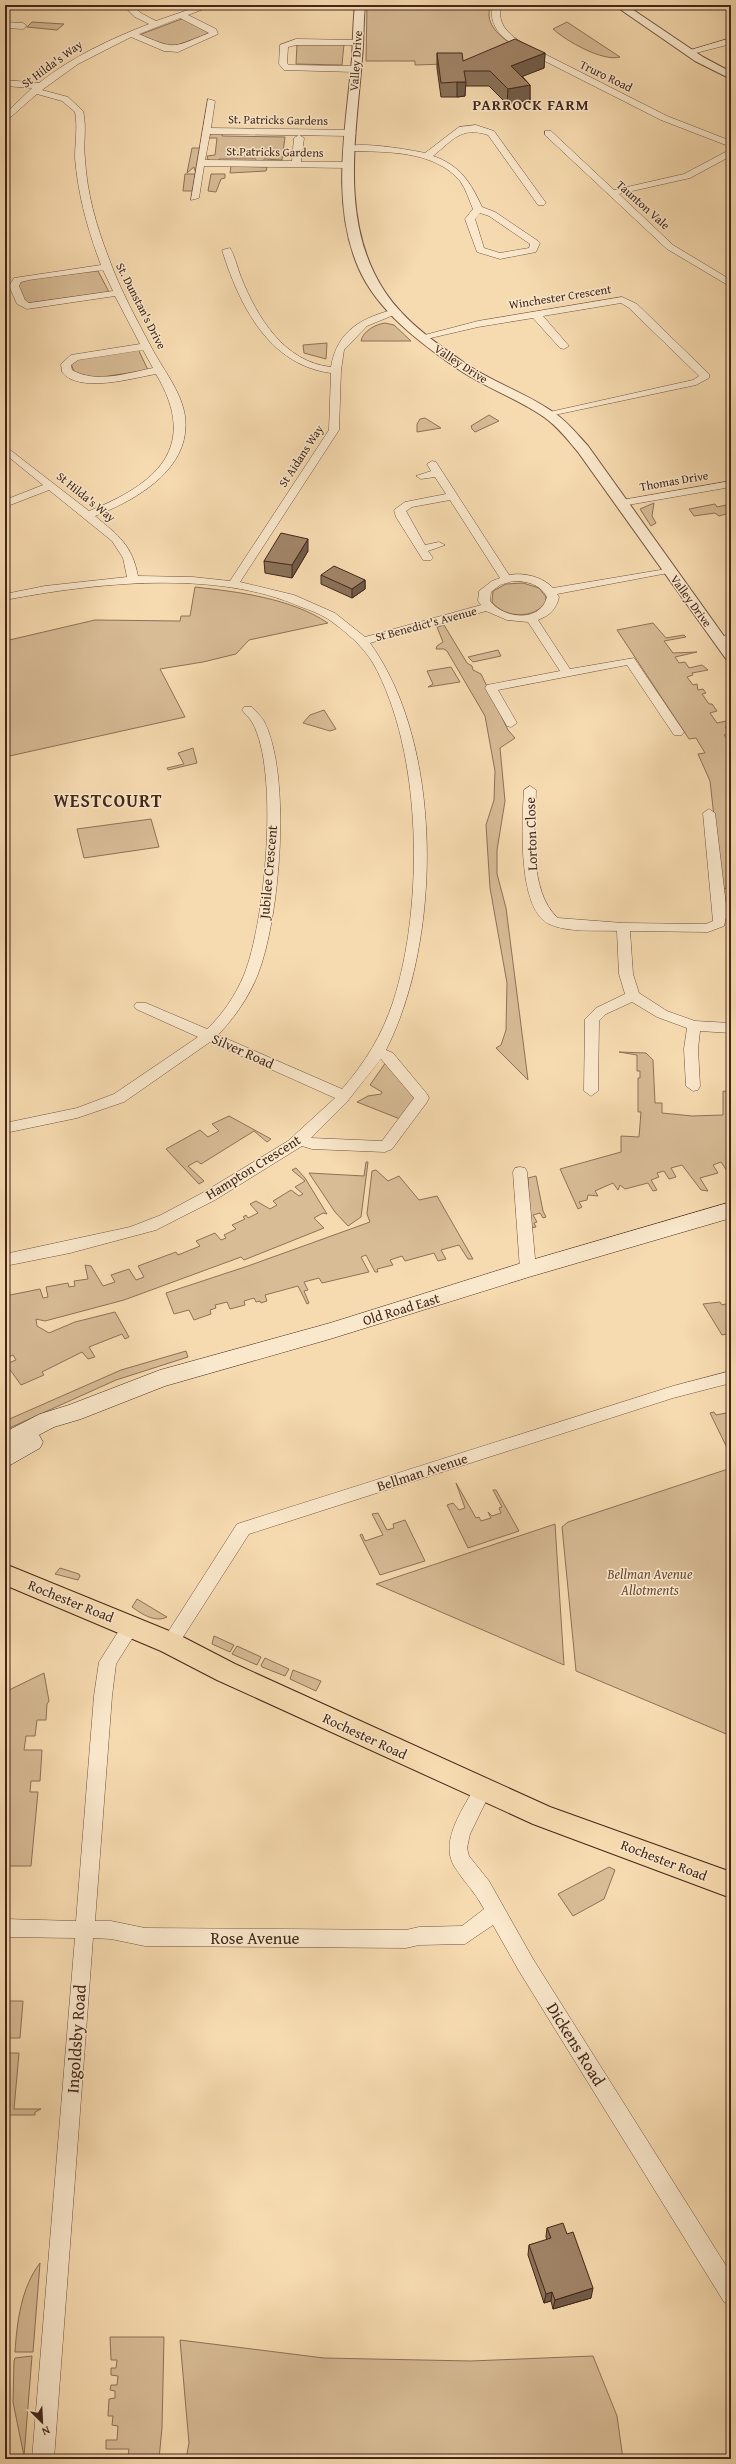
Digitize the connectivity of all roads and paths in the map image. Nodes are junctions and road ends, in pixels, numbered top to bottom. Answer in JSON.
{"nodes":[{"id":1,"x":127,"y":5,"type":"edge"},
{"id":2,"x":210,"y":5,"type":"edge"},
{"id":3,"x":360,"y":5,"type":"edge"},
{"id":4,"x":497,"y":5,"type":"edge"},
{"id":5,"x":619,"y":5,"type":"edge"},
{"id":6,"x":180,"y":15,"type":"junction"},
{"id":7,"x":156,"y":24,"type":"junction"},
{"id":8,"x":5,"y":25,"type":"edge"},
{"id":9,"x":24,"y":26,"type":"dead end"},
{"id":10,"x":132,"y":34,"type":"junction"},
{"id":11,"x":731,"y":41,"type":"edge"},
{"id":12,"x":358,"y":42,"type":"junction"},
{"id":13,"x":688,"y":52,"type":"junction"},
{"id":14,"x":355,"y":69,"type":"junction"},
{"id":15,"x":731,"y":76,"type":"edge"},
{"id":16,"x":5,"y":83,"type":"edge"},
{"id":17,"x":5,"y":89,"type":"edge"},
{"id":18,"x":34,"y":90,"type":"junction"},
{"id":19,"x":211,"y":101,"type":"dead end"},
{"id":20,"x":5,"y":119,"type":"edge"},
{"id":21,"x":206,"y":131,"type":"junction"},
{"id":22,"x":351,"y":133,"type":"junction"},
{"id":23,"x":548,"y":133,"type":"dead end"},
{"id":24,"x":299,"y":138,"type":"dead end"},
{"id":25,"x":731,"y":144,"type":"edge"},
{"id":26,"x":350,"y":148,"type":"junction"},
{"id":27,"x":731,"y":152,"type":"edge"},
{"id":28,"x":426,"y":157,"type":"junction"},
{"id":29,"x":200,"y":163,"type":"junction"},
{"id":30,"x":296,"y":165,"type":"junction"},
{"id":31,"x":349,"y":165,"type":"junction"},
{"id":32,"x":611,"y":193,"type":"junction"},
{"id":33,"x":194,"y":198,"type":"dead end"},
{"id":34,"x":542,"y":203,"type":"dead end"},
{"id":35,"x":478,"y":209,"type":"junction"},
{"id":36,"x":227,"y":250,"type":"dead end"},
{"id":37,"x":107,"y":267,"type":"junction"},
{"id":38,"x":731,"y":284,"type":"edge"},
{"id":39,"x":118,"y":293,"type":"junction"},
{"id":40,"x":396,"y":312,"type":"junction"},
{"id":41,"x":535,"y":314,"type":"junction"},
{"id":42,"x":422,"y":337,"type":"junction"},
{"id":43,"x":146,"y":346,"type":"junction"},
{"id":44,"x":564,"y":346,"type":"dead end"},
{"id":45,"x":159,"y":370,"type":"junction"},
{"id":46,"x":336,"y":370,"type":"junction"},
{"id":47,"x":549,"y":414,"type":"junction"},
{"id":48,"x":5,"y":449,"type":"edge"},
{"id":49,"x":421,"y":476,"type":"dead end"},
{"id":50,"x":731,"y":484,"type":"edge"},
{"id":51,"x":52,"y":486,"type":"junction"},
{"id":52,"x":453,"y":496,"type":"junction"},
{"id":53,"x":622,"y":503,"type":"junction"},
{"id":54,"x":5,"y":504,"type":"edge"},
{"id":55,"x":89,"y":516,"type":"junction"},
{"id":56,"x":439,"y":546,"type":"dead end"},
{"id":57,"x":668,"y":570,"type":"junction"},
{"id":58,"x":133,"y":579,"type":"junction"},
{"id":59,"x":506,"y":579,"type":"junction"},
{"id":60,"x":234,"y":583,"type":"junction"},
{"id":61,"x":551,"y":592,"type":"junction"},
{"id":62,"x":5,"y":597,"type":"edge"},
{"id":63,"x":488,"y":607,"type":"junction"},
{"id":64,"x":532,"y":618,"type":"junction"},
{"id":65,"x":725,"y":639,"type":"edge"},
{"id":66,"x":363,"y":641,"type":"junction"},
{"id":67,"x":731,"y":656,"type":"edge"},
{"id":68,"x":567,"y":673,"type":"junction"},
{"id":69,"x":248,"y":710,"type":"dead end"},
{"id":70,"x":511,"y":723,"type":"dead end"},
{"id":71,"x":678,"y":732,"type":"dead end"},
{"id":72,"x":530,"y":790,"type":"dead end"},
{"id":73,"x":709,"y":813,"type":"dead end"},
{"id":74,"x":623,"y":927,"type":"junction"},
{"id":75,"x":633,"y":996,"type":"junction"},
{"id":76,"x":141,"y":1006,"type":"dead end"},
{"id":77,"x":694,"y":1026,"type":"junction"},
{"id":78,"x":731,"y":1028,"type":"edge"},
{"id":79,"x":208,"y":1036,"type":"junction"},
{"id":80,"x":378,"y":1052,"type":"junction"},
{"id":81,"x":693,"y":1086,"type":"dead end"},
{"id":82,"x":591,"y":1091,"type":"dead end"},
{"id":83,"x":344,"y":1096,"type":"junction"},
{"id":84,"x":5,"y":1128,"type":"edge"},
{"id":85,"x":300,"y":1140,"type":"junction"},
{"id":86,"x":520,"y":1172,"type":"dead end"},
{"id":87,"x":731,"y":1210,"type":"edge"},
{"id":88,"x":5,"y":1260,"type":"edge"},
{"id":89,"x":528,"y":1269,"type":"junction"},
{"id":90,"x":731,"y":1377,"type":"edge"},
{"id":91,"x":73,"y":1413,"type":"junction"},
{"id":92,"x":5,"y":1442,"type":"edge"},
{"id":93,"x":5,"y":1458,"type":"edge"},
{"id":94,"x":5,"y":1574,"type":"edge"},
{"id":95,"x":130,"y":1626,"type":"junction"},
{"id":96,"x":170,"y":1642,"type":"junction"},
{"id":97,"x":483,"y":1789,"type":"junction"},
{"id":98,"x":731,"y":1886,"type":"edge"},
{"id":99,"x":496,"y":1910,"type":"junction"},
{"id":100,"x":5,"y":1928,"type":"edge"},
{"id":101,"x":85,"y":1930,"type":"junction"},
{"id":102,"x":731,"y":2294,"type":"edge"},
{"id":103,"x":43,"y":2459,"type":"edge"}],
"edges":[{"from":1,"to":7,"type":"street"},
{"from":2,"to":6,"type":"street","name":"St Hilda's Way"},
{"from":3,"to":12,"type":"street","name":"Valley Drive"},
{"from":4,"to":25,"type":"street","name":"Truro Road"},
{"from":5,"to":13,"type":"street"},
{"from":6,"to":7,"type":"street","name":"St Hilda's Way"},
{"from":6,"to":10,"type":"street"},
{"from":7,"to":10,"type":"street","name":"St Hilda's Way"},
{"from":8,"to":9,"type":"street"},
{"from":10,"to":18,"type":"street","name":"St Hilda's Way"},
{"from":11,"to":13,"type":"street"},
{"from":12,"to":14,"type":"street","name":"Valley Drive"},
{"from":12,"to":14,"type":"street"},
{"from":13,"to":15,"type":"street"},
{"from":14,"to":22,"type":"street","name":"Valley Drive"},
{"from":16,"to":18,"type":"street"},
{"from":17,"to":18,"type":"street"},
{"from":18,"to":20,"type":"street","name":"St Hilda's Way"},
{"from":18,"to":37,"type":"street","name":"St. Dunstan's Drive"},
{"from":19,"to":21,"type":"street","name":"St. Patricks Gardens"},
{"from":21,"to":22,"type":"street","name":"St. Patricks Gardens"},
{"from":21,"to":29,"type":"street","name":"St. Patricks Gardens"},
{"from":22,"to":26,"type":"street","name":"Valley Drive"},
{"from":23,"to":32,"type":"street","name":"Taunton Vale"},
{"from":24,"to":30,"type":"street"},
{"from":26,"to":28,"type":"street"},
{"from":26,"to":31,"type":"street","name":"Valley Drive"},
{"from":27,"to":32,"type":"street"},
{"from":28,"to":34,"type":"street"},
{"from":28,"to":35,"type":"street"},
{"from":29,"to":30,"type":"street","name":"St.Patricks Gardens"},
{"from":29,"to":33,"type":"street","name":"St. Patricks Gardens"},
{"from":30,"to":31,"type":"street","name":"St.Patricks Gardens"},
{"from":31,"to":40,"type":"street","name":"Valley Drive"},
{"from":32,"to":38,"type":"street","name":"Taunton Vale"},
{"from":35,"to":35,"type":"street"},
{"from":36,"to":46,"type":"street"},
{"from":37,"to":39,"type":"street","name":"St. Dunstan's Drive"},
{"from":37,"to":39,"type":"street"},
{"from":39,"to":43,"type":"street","name":"St. Dunstan's Drive"},
{"from":40,"to":42,"type":"street","name":"Valley Drive"},
{"from":40,"to":46,"type":"street","name":"St Aidans Way"},
{"from":41,"to":42,"type":"street","name":"Winchester Crescent"},
{"from":41,"to":44,"type":"street"},
{"from":41,"to":47,"type":"street","name":"Winchester Crescent"},
{"from":42,"to":47,"type":"street","name":"Valley Drive"},
{"from":43,"to":45,"type":"street","name":"St. Dunstan's Drive"},
{"from":43,"to":45,"type":"street"},
{"from":45,"to":55,"type":"street","name":"St. Dunstan's Drive"},
{"from":46,"to":60,"type":"street","name":"St Aidans Way"},
{"from":47,"to":53,"type":"street","name":"Valley Drive"},
{"from":48,"to":51,"type":"street","name":"St Hilda's Way"},
{"from":49,"to":52,"type":"street"},
{"from":50,"to":53,"type":"street","name":"Thomas Drive"},
{"from":51,"to":54,"type":"street"},
{"from":51,"to":55,"type":"street","name":"St Hilda's Way"},
{"from":52,"to":56,"type":"street"},
{"from":52,"to":59,"type":"street"},
{"from":53,"to":57,"type":"street","name":"Valley Drive"},
{"from":55,"to":58,"type":"street","name":"St Hilda's Way"},
{"from":57,"to":61,"type":"street"},
{"from":57,"to":65,"type":"street","name":"Valley Drive"},
{"from":58,"to":60,"type":"street","name":"Hampton Crescent"},
{"from":58,"to":62,"type":"street","name":"Hampton Crescent"},
{"from":59,"to":61,"type":"street"},
{"from":59,"to":63,"type":"street","name":"St Benedict's Avenue"},
{"from":60,"to":66,"type":"street","name":"Hampton Crescent"},
{"from":61,"to":64,"type":"street"},
{"from":63,"to":64,"type":"street","name":"St Benedict's Avenue"},
{"from":63,"to":66,"type":"street","name":"St Benedict's Avenue"},
{"from":64,"to":68,"type":"street"},
{"from":65,"to":67,"type":"street","name":"Valley Drive"},
{"from":66,"to":80,"type":"street","name":"Hampton Crescent"},
{"from":68,"to":70,"type":"street"},
{"from":68,"to":71,"type":"street"},
{"from":69,"to":79,"type":"street","name":"Jubilee Crescent"},
{"from":72,"to":74,"type":"street","name":"Lorton Close"},
{"from":73,"to":74,"type":"street","name":"Lorton Close"},
{"from":74,"to":75,"type":"street"},
{"from":75,"to":77,"type":"street"},
{"from":75,"to":82,"type":"street"},
{"from":76,"to":79,"type":"street","name":"Silver Road"},
{"from":77,"to":78,"type":"street"},
{"from":77,"to":81,"type":"street"},
{"from":79,"to":83,"type":"street","name":"Silver Road"},
{"from":79,"to":84,"type":"street","name":"Jubilee Crescent"},
{"from":80,"to":83,"type":"street","name":"Hampton Crescent"},
{"from":80,"to":85,"type":"street"},
{"from":83,"to":85,"type":"street","name":"Hampton Crescent"},
{"from":85,"to":88,"type":"street","name":"Hampton Crescent"},
{"from":86,"to":89,"type":"street"},
{"from":87,"to":89,"type":"main road","name":"Old Road East"},
{"from":89,"to":91,"type":"main road","name":"Old Road East"},
{"from":90,"to":96,"type":"street","name":"Bellman Avenue"},
{"from":91,"to":92,"type":"main road","name":"Old Road East"},
{"from":91,"to":93,"type":"main road","name":"Old Road East"},
{"from":94,"to":95,"type":"main road","name":"Rochester Road"},
{"from":95,"to":96,"type":"main road","name":"Rochester Road"},
{"from":95,"to":101,"type":"street","name":"Ingoldsby Road"},
{"from":96,"to":97,"type":"main road","name":"Rochester Road"},
{"from":97,"to":98,"type":"main road","name":"Rochester Road"},
{"from":97,"to":99,"type":"street","name":"Dickens Road"},
{"from":99,"to":101,"type":"street","name":"Rose Avenue"},
{"from":99,"to":102,"type":"street","name":"Dickens Road"},
{"from":100,"to":101,"type":"street","name":"Rose Avenue"},
{"from":101,"to":103,"type":"street","name":"Ingoldsby Road"}]}
